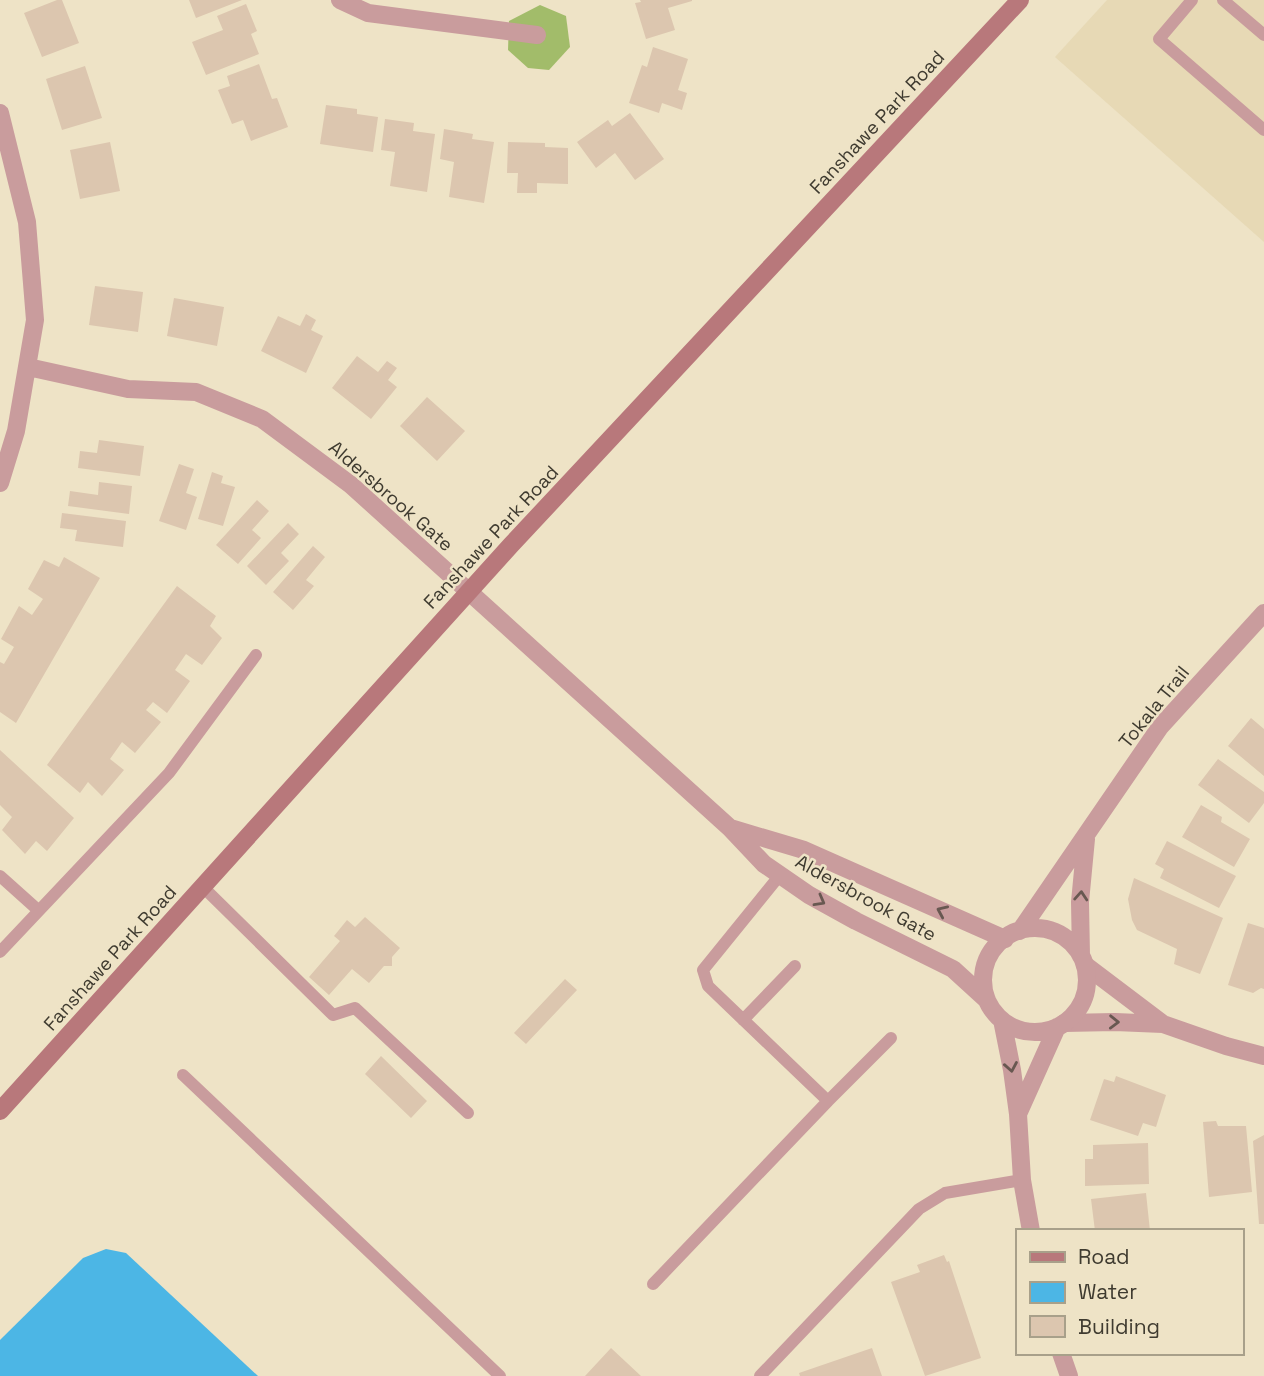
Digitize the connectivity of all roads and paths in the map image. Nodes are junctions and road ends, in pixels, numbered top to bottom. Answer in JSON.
{"nodes":[{"id":1,"x":340,"y":0,"type":"edge"},
{"id":2,"x":1020,"y":0,"type":"edge"},
{"id":3,"x":1192,"y":0,"type":"edge"},
{"id":4,"x":1223,"y":0,"type":"edge"},
{"id":5,"x":537,"y":35,"type":"dead end"},
{"id":6,"x":1264,"y":35,"type":"edge"},
{"id":7,"x":0,"y":113,"type":"edge"},
{"id":8,"x":1264,"y":130,"type":"edge"},
{"id":9,"x":28,"y":367,"type":"junction"},
{"id":10,"x":0,"y":483,"type":"edge"},
{"id":11,"x":468,"y":592,"type":"junction"},
{"id":12,"x":1264,"y":613,"type":"edge"},
{"id":13,"x":256,"y":655,"type":"dead end"},
{"id":14,"x":730,"y":828,"type":"junction"},
{"id":15,"x":1086,"y":836,"type":"junction"},
{"id":16,"x":780,"y":875,"type":"junction"},
{"id":17,"x":0,"y":876,"type":"edge"},
{"id":18,"x":203,"y":887,"type":"junction"},
{"id":19,"x":38,"y":910,"type":"junction"},
{"id":20,"x":1012,"y":935,"type":"junction"},
{"id":21,"x":0,"y":952,"type":"edge"},
{"id":22,"x":1083,"y":960,"type":"junction"},
{"id":23,"x":795,"y":965,"type":"dead end"},
{"id":24,"x":987,"y":1000,"type":"junction"},
{"id":25,"x":743,"y":1020,"type":"junction"},
{"id":26,"x":1002,"y":1020,"type":"junction"},
{"id":27,"x":1163,"y":1024,"type":"junction"},
{"id":28,"x":1060,"y":1025,"type":"junction"},
{"id":29,"x":891,"y":1038,"type":"dead end"},
{"id":30,"x":1264,"y":1056,"type":"edge"},
{"id":31,"x":184,"y":1075,"type":"dead end"},
{"id":32,"x":828,"y":1101,"type":"junction"},
{"id":33,"x":0,"y":1111,"type":"edge"},
{"id":34,"x":468,"y":1112,"type":"dead end"},
{"id":35,"x":1018,"y":1114,"type":"junction"},
{"id":36,"x":1022,"y":1180,"type":"junction"},
{"id":37,"x":1031,"y":1229,"type":"edge"},
{"id":38,"x":653,"y":1284,"type":"dead end"},
{"id":39,"x":1062,"y":1355,"type":"edge"},
{"id":40,"x":500,"y":1376,"type":"edge"},
{"id":41,"x":760,"y":1376,"type":"edge"},
{"id":42,"x":1069,"y":1376,"type":"edge"}],
"edges":[{"from":1,"to":5,"type":"street"},
{"from":2,"to":11,"type":"main road","name":"Fanshawe Park Road"},
{"from":3,"to":8,"type":"lane"},
{"from":4,"to":6,"type":"lane"},
{"from":7,"to":9,"type":"street"},
{"from":9,"to":10,"type":"street"},
{"from":9,"to":11,"type":"street","name":"Aldersbrook Gate"},
{"from":11,"to":14,"type":"street","name":"Aldersbrook Gate"},
{"from":11,"to":18,"type":"main road","name":"Fanshawe Park Road"},
{"from":12,"to":15,"type":"street","name":"Tokala Trail"},
{"from":13,"to":19,"type":"lane"},
{"from":14,"to":16,"type":"street","name":"Aldersbrook Gate"},
{"from":20,"to":14,"type":"street","name":"Aldersbrook Gate","one_way":true},
{"from":15,"to":20,"type":"street","name":"Tokala Trail"},
{"from":22,"to":15,"type":"street","name":"Tokala Trail","one_way":true},
{"from":16,"to":24,"type":"street","name":"Aldersbrook Gate","one_way":true},
{"from":16,"to":25,"type":"lane"},
{"from":17,"to":19,"type":"lane"},
{"from":18,"to":33,"type":"main road","name":"Fanshawe Park Road"},
{"from":18,"to":34,"type":"lane"},
{"from":19,"to":21,"type":"lane"},
{"from":20,"to":22,"type":"street"},
{"from":20,"to":24,"type":"street"},
{"from":22,"to":27,"type":"street"},
{"from":22,"to":28,"type":"street"},
{"from":23,"to":25,"type":"lane"},
{"from":24,"to":26,"type":"street"},
{"from":25,"to":32,"type":"lane"},
{"from":26,"to":28,"type":"street"},
{"from":26,"to":35,"type":"street","one_way":true},
{"from":28,"to":27,"type":"street","one_way":true},
{"from":27,"to":30,"type":"street"},
{"from":28,"to":35,"type":"street"},
{"from":29,"to":32,"type":"lane"},
{"from":31,"to":40,"type":"lane"},
{"from":32,"to":38,"type":"lane"},
{"from":35,"to":36,"type":"street"},
{"from":36,"to":37,"type":"street"},
{"from":36,"to":41,"type":"lane"},
{"from":39,"to":42,"type":"street"}]}
